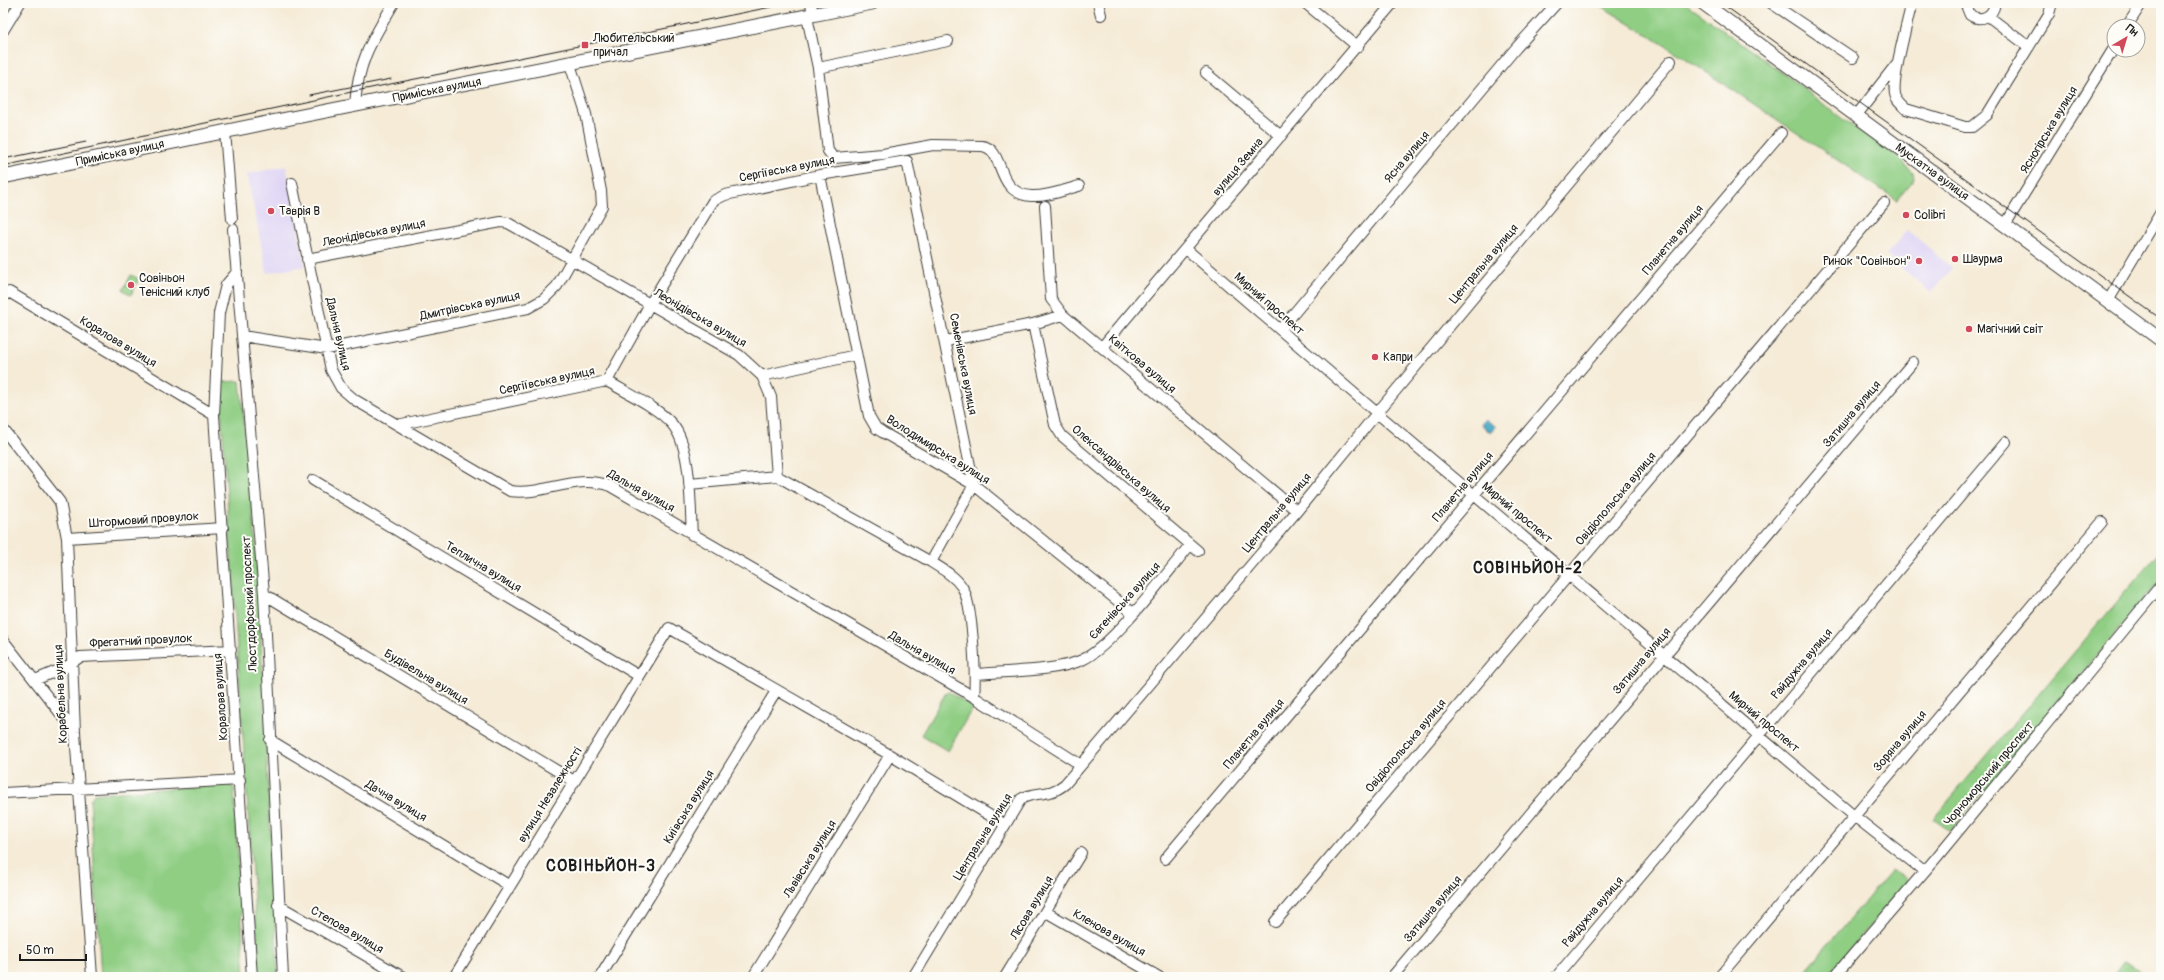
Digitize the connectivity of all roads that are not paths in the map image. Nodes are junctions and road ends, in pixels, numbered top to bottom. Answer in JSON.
{"nodes":[{"id":1,"x":20,"y":3,"type":"edge"},
{"id":2,"x":394,"y":3,"type":"edge"},
{"id":3,"x":872,"y":3,"type":"edge"},
{"id":4,"x":1098,"y":3,"type":"edge"},
{"id":5,"x":1305,"y":3,"type":"edge"},
{"id":6,"x":1393,"y":3,"type":"edge"},
{"id":7,"x":1557,"y":3,"type":"edge"},
{"id":8,"x":1703,"y":3,"type":"edge"},
{"id":9,"x":1771,"y":3,"type":"edge"},
{"id":10,"x":1914,"y":3,"type":"edge"},
{"id":11,"x":1965,"y":3,"type":"edge"},
{"id":12,"x":1995,"y":3,"type":"edge"},
{"id":13,"x":2052,"y":3,"type":"edge"},
{"id":14,"x":2142,"y":3,"type":"edge"},
{"id":15,"x":810,"y":12,"type":"edge"},
{"id":16,"x":1102,"y":15,"type":"dead end"},
{"id":17,"x":1988,"y":16,"type":"junction"},
{"id":18,"x":2132,"y":18,"type":"edge"},
{"id":19,"x":3,"y":31,"type":"edge"},
{"id":20,"x":948,"y":41,"type":"dead end"},
{"id":21,"x":1358,"y":47,"type":"junction"},
{"id":22,"x":2029,"y":47,"type":"junction"},
{"id":23,"x":1852,"y":58,"type":"dead end"},
{"id":24,"x":2108,"y":58,"type":"edge"},
{"id":25,"x":1671,"y":61,"type":"dead end"},
{"id":26,"x":1898,"y":62,"type":"junction"},
{"id":27,"x":570,"y":64,"type":"junction"},
{"id":28,"x":818,"y":68,"type":"junction"},
{"id":29,"x":1206,"y":73,"type":"dead end"},
{"id":30,"x":355,"y":106,"type":"junction"},
{"id":31,"x":1856,"y":116,"type":"junction"},
{"id":32,"x":225,"y":131,"type":"junction"},
{"id":33,"x":1781,"y":133,"type":"dead end"},
{"id":34,"x":1281,"y":136,"type":"junction"},
{"id":35,"x":907,"y":161,"type":"joint"},
{"id":36,"x":820,"y":175,"type":"junction"},
{"id":37,"x":3,"y":177,"type":"edge"},
{"id":38,"x":292,"y":183,"type":"dead end"},
{"id":39,"x":1079,"y":186,"type":"dead end"},
{"id":40,"x":1884,"y":203,"type":"dead end"},
{"id":41,"x":1045,"y":206,"type":"dead end"},
{"id":42,"x":2161,"y":212,"type":"edge"},
{"id":43,"x":232,"y":219,"type":"dead end"},
{"id":44,"x":2005,"y":225,"type":"junction"},
{"id":45,"x":233,"y":229,"type":"dead end"},
{"id":46,"x":1186,"y":249,"type":"junction"},
{"id":47,"x":307,"y":259,"type":"junction"},
{"id":48,"x":573,"y":259,"type":"junction"},
{"id":49,"x":237,"y":272,"type":"junction"},
{"id":50,"x":6,"y":294,"type":"edge"},
{"id":51,"x":2108,"y":300,"type":"junction"},
{"id":52,"x":650,"y":304,"type":"junction"},
{"id":53,"x":1063,"y":316,"type":"junction"},
{"id":54,"x":1033,"y":324,"type":"junction"},
{"id":55,"x":1280,"y":330,"type":"junction"},
{"id":56,"x":242,"y":336,"type":"junction"},
{"id":57,"x":2161,"y":340,"type":"edge"},
{"id":58,"x":946,"y":341,"type":"junction"},
{"id":59,"x":1102,"y":347,"type":"junction"},
{"id":60,"x":328,"y":349,"type":"junction"},
{"id":61,"x":856,"y":355,"type":"junction"},
{"id":62,"x":1912,"y":362,"type":"dead end"},
{"id":63,"x":762,"y":376,"type":"junction"},
{"id":64,"x":607,"y":381,"type":"junction"},
{"id":65,"x":1376,"y":413,"type":"junction"},
{"id":66,"x":214,"y":415,"type":"junction"},
{"id":67,"x":397,"y":425,"type":"junction"},
{"id":68,"x":3,"y":429,"type":"edge"},
{"id":69,"x":2006,"y":442,"type":"dead end"},
{"id":70,"x":777,"y":476,"type":"junction"},
{"id":71,"x":313,"y":480,"type":"dead end"},
{"id":72,"x":689,"y":484,"type":"junction"},
{"id":73,"x":974,"y":485,"type":"junction"},
{"id":74,"x":1474,"y":494,"type":"junction"},
{"id":75,"x":1297,"y":511,"type":"junction"},
{"id":76,"x":2102,"y":522,"type":"dead end"},
{"id":77,"x":223,"y":528,"type":"junction"},
{"id":78,"x":692,"y":535,"type":"junction"},
{"id":79,"x":67,"y":538,"type":"junction"},
{"id":80,"x":1194,"y":548,"type":"joint"},
{"id":81,"x":931,"y":562,"type":"junction"},
{"id":82,"x":1569,"y":574,"type":"junction"},
{"id":83,"x":2161,"y":585,"type":"edge"},
{"id":84,"x":264,"y":594,"type":"junction"},
{"id":85,"x":1133,"y":613,"type":"junction"},
{"id":86,"x":3,"y":640,"type":"edge"},
{"id":87,"x":231,"y":650,"type":"junction"},
{"id":88,"x":1665,"y":654,"type":"junction"},
{"id":89,"x":73,"y":662,"type":"junction"},
{"id":90,"x":976,"y":674,"type":"junction"},
{"id":91,"x":639,"y":676,"type":"junction"},
{"id":92,"x":35,"y":680,"type":"junction"},
{"id":93,"x":776,"y":691,"type":"junction"},
{"id":94,"x":974,"y":697,"type":"junction"},
{"id":95,"x":75,"y":732,"type":"junction"},
{"id":96,"x":1759,"y":735,"type":"junction"},
{"id":97,"x":270,"y":740,"type":"junction"},
{"id":98,"x":890,"y":755,"type":"junction"},
{"id":99,"x":1081,"y":765,"type":"junction"},
{"id":100,"x":240,"y":780,"type":"junction"},
{"id":101,"x":574,"y":781,"type":"junction"},
{"id":102,"x":80,"y":788,"type":"junction"},
{"id":103,"x":3,"y":793,"type":"edge"},
{"id":104,"x":1854,"y":816,"type":"junction"},
{"id":105,"x":1004,"y":824,"type":"junction"},
{"id":106,"x":1081,"y":853,"type":"dead end"},
{"id":107,"x":1165,"y":859,"type":"dead end"},
{"id":108,"x":1924,"y":871,"type":"junction"},
{"id":109,"x":510,"y":886,"type":"junction"},
{"id":110,"x":278,"y":905,"type":"junction"},
{"id":111,"x":1046,"y":912,"type":"junction"},
{"id":112,"x":1275,"y":922,"type":"dead end"},
{"id":113,"x":92,"y":977,"type":"edge"},
{"id":114,"x":252,"y":977,"type":"edge"},
{"id":115,"x":283,"y":977,"type":"edge"},
{"id":116,"x":403,"y":977,"type":"edge"},
{"id":117,"x":454,"y":977,"type":"edge"},
{"id":118,"x":600,"y":977,"type":"edge"},
{"id":119,"x":753,"y":977,"type":"edge"},
{"id":120,"x":913,"y":977,"type":"edge"},
{"id":121,"x":1005,"y":977,"type":"edge"},
{"id":122,"x":1159,"y":977,"type":"edge"},
{"id":123,"x":1392,"y":977,"type":"edge"},
{"id":124,"x":1556,"y":977,"type":"edge"},
{"id":125,"x":1718,"y":977,"type":"edge"},
{"id":126,"x":1834,"y":977,"type":"edge"}],
"edges":[{"from":1,"to":19,"type":"street"},
{"from":2,"to":30,"type":"street"},
{"from":3,"to":15,"type":"street","name":"Приміська вулиця"},
{"from":4,"to":16,"type":"street"},
{"from":5,"to":21,"type":"street"},
{"from":6,"to":21,"type":"street","name":"вулиця Земна"},
{"from":7,"to":55,"type":"street","name":"Ясна вулиця"},
{"from":8,"to":31,"type":"street","name":"Мускатна вулиця"},
{"from":9,"to":23,"type":"street"},
{"from":10,"to":26,"type":"street"},
{"from":11,"to":17,"type":"street"},
{"from":12,"to":17,"type":"street"},
{"from":13,"to":22,"type":"street"},
{"from":14,"to":18,"type":"street"},
{"from":15,"to":27,"type":"street","name":"Приміська вулиця"},
{"from":15,"to":28,"type":"street"},
{"from":17,"to":22,"type":"street"},
{"from":20,"to":28,"type":"street"},
{"from":21,"to":34,"type":"street","name":"вулиця Земна"},
{"from":22,"to":26,"type":"street"},
{"from":24,"to":44,"type":"street","name":"Ясногірська вулиця"},
{"from":25,"to":65,"type":"street","name":"Центральна вулиця"},
{"from":26,"to":31,"type":"street"},
{"from":27,"to":30,"type":"street","name":"Приміська вулиця"},
{"from":27,"to":48,"type":"street","name":"Дмитрівська вулиця"},
{"from":28,"to":39,"type":"street"},
{"from":29,"to":34,"type":"street"},
{"from":30,"to":32,"type":"street","name":"Приміська вулиця"},
{"from":31,"to":44,"type":"street","name":"Мускатна вулиця"},
{"from":32,"to":37,"type":"street","name":"Приміська вулиця"},
{"from":32,"to":43,"type":"street"},
{"from":33,"to":74,"type":"street","name":"Планетна вулиця"},
{"from":34,"to":46,"type":"street","name":"вулиця Земна"},
{"from":35,"to":36,"type":"street","name":"Сергіївська вулиця"},
{"from":35,"to":58,"type":"street","name":"Семенівська вулиця"},
{"from":36,"to":52,"type":"street","name":"Сергіївська вулиця"},
{"from":36,"to":61,"type":"street","name":"Володимирська вулиця"},
{"from":38,"to":47,"type":"street","name":"Дальня вулиця"},
{"from":40,"to":82,"type":"street","name":"Овідіопольська вулиця"},
{"from":41,"to":53,"type":"street","name":"Квіткова вулиця"},
{"from":42,"to":51,"type":"street"},
{"from":44,"to":51,"type":"street","name":"Мускатна вулиця"},
{"from":45,"to":49,"type":"street","name":"Люстдорфський проспект"},
{"from":46,"to":55,"type":"street","name":"Мирний проспект"},
{"from":46,"to":59,"type":"street","name":"вулиця Земна"},
{"from":47,"to":48,"type":"street","name":"Леонідівська вулиця"},
{"from":47,"to":60,"type":"street","name":"Дальня вулиця"},
{"from":48,"to":52,"type":"street","name":"Леонідівська вулиця"},
{"from":48,"to":60,"type":"street","name":"Дмитрівська вулиця"},
{"from":49,"to":56,"type":"street","name":"Люстдорфський проспект"},
{"from":49,"to":66,"type":"street","name":"Коралова вулиця"},
{"from":50,"to":66,"type":"street","name":"Коралова вулиця"},
{"from":51,"to":57,"type":"street","name":"Мускатна вулиця"},
{"from":52,"to":63,"type":"street","name":"Леонідівська вулиця"},
{"from":52,"to":64,"type":"street","name":"Сергіївська вулиця"},
{"from":53,"to":54,"type":"street"},
{"from":53,"to":59,"type":"street","name":"Квіткова вулиця"},
{"from":54,"to":58,"type":"street"},
{"from":54,"to":80,"type":"street","name":"Олександрівська вулиця"},
{"from":55,"to":65,"type":"street","name":"Мирний проспект"},
{"from":56,"to":60,"type":"street","name":"Дмитрівська вулиця"},
{"from":56,"to":84,"type":"street","name":"Люстдорфський проспект"},
{"from":58,"to":73,"type":"street","name":"Семенівська вулиця"},
{"from":59,"to":75,"type":"street","name":"Квіткова вулиця"},
{"from":60,"to":67,"type":"street","name":"Дальня вулиця"},
{"from":61,"to":63,"type":"street"},
{"from":61,"to":73,"type":"street","name":"Володимирська вулиця"},
{"from":62,"to":88,"type":"street","name":"Затишна вулиця"},
{"from":63,"to":70,"type":"street","name":"Леонідівська вулиця"},
{"from":64,"to":67,"type":"street","name":"Сергіївська вулиця"},
{"from":64,"to":72,"type":"street"},
{"from":65,"to":74,"type":"street","name":"Мирний проспект"},
{"from":65,"to":75,"type":"street","name":"Центральна вулиця"},
{"from":66,"to":77,"type":"street","name":"Коралова вулиця"},
{"from":67,"to":78,"type":"street","name":"Дальня вулиця"},
{"from":68,"to":79,"type":"street","name":"Корабельна вулиця"},
{"from":69,"to":96,"type":"street","name":"Райдужна вулиця"},
{"from":70,"to":72,"type":"street"},
{"from":70,"to":81,"type":"street"},
{"from":71,"to":91,"type":"street","name":"Теплична вулиця"},
{"from":72,"to":78,"type":"street"},
{"from":73,"to":81,"type":"street"},
{"from":73,"to":85,"type":"street","name":"Володимирська вулиця"},
{"from":74,"to":82,"type":"street","name":"Мирний проспект"},
{"from":74,"to":107,"type":"street","name":"Планетна вулиця"},
{"from":75,"to":99,"type":"street","name":"Центральна вулиця"},
{"from":76,"to":104,"type":"street","name":"Зоряна вулиця"},
{"from":77,"to":79,"type":"street","name":"Штормовий провулок"},
{"from":77,"to":87,"type":"street","name":"Коралова вулиця"},
{"from":78,"to":94,"type":"street","name":"Дальня вулиця"},
{"from":79,"to":89,"type":"street","name":"Корабельна вулиця"},
{"from":80,"to":85,"type":"street","name":"Євгенівська вулиця"},
{"from":81,"to":90,"type":"street"},
{"from":82,"to":88,"type":"street","name":"Мирний проспект"},
{"from":82,"to":112,"type":"street","name":"Овідіопольська вулиця"},
{"from":83,"to":108,"type":"street","name":"Чорноморський проспект"},
{"from":84,"to":97,"type":"street","name":"Люстдорфський проспект"},
{"from":84,"to":101,"type":"street","name":"Будівельна вулиця"},
{"from":85,"to":90,"type":"street","name":"Євгенівська вулиця"},
{"from":86,"to":92,"type":"street"},
{"from":87,"to":89,"type":"street","name":"Фрегатний провулок"},
{"from":87,"to":100,"type":"street","name":"Коралова вулиця"},
{"from":88,"to":96,"type":"street","name":"Мирний проспект"},
{"from":88,"to":123,"type":"street","name":"Затишна вулиця"},
{"from":89,"to":92,"type":"street","name":"Фрегатний провулок"},
{"from":89,"to":95,"type":"street","name":"Корабельна вулиця"},
{"from":90,"to":94,"type":"street"},
{"from":91,"to":93,"type":"street","name":"вулиця Незалежності"},
{"from":91,"to":101,"type":"street","name":"вулиця Незалежності"},
{"from":92,"to":95,"type":"street"},
{"from":93,"to":98,"type":"street"},
{"from":93,"to":118,"type":"street","name":"Київська вулиця"},
{"from":94,"to":99,"type":"street","name":"Дальня вулиця"},
{"from":95,"to":102,"type":"street","name":"Корабельна вулиця"},
{"from":96,"to":104,"type":"street","name":"Мирний проспект"},
{"from":96,"to":124,"type":"street","name":"Райдужна вулиця"},
{"from":97,"to":109,"type":"street","name":"Дачна вулиця"},
{"from":97,"to":110,"type":"street","name":"Люстдорфський проспект"},
{"from":98,"to":105,"type":"street"},
{"from":98,"to":119,"type":"street","name":"Львівська вулиця"},
{"from":99,"to":105,"type":"street","name":"Центральна вулиця"},
{"from":100,"to":102,"type":"street"},
{"from":100,"to":114,"type":"street","name":"Коралова вулиця"},
{"from":101,"to":109,"type":"street","name":"вулиця Незалежності"},
{"from":102,"to":103,"type":"street"},
{"from":102,"to":113,"type":"street","name":"Корабельна вулиця"},
{"from":104,"to":108,"type":"street","name":"Мирний проспект"},
{"from":104,"to":125,"type":"street","name":"Зоряна вулиця"},
{"from":105,"to":120,"type":"street","name":"Центральна вулиця"},
{"from":106,"to":111,"type":"street","name":"Лісова вулиця"},
{"from":108,"to":126,"type":"street","name":"Чорноморський проспект"},
{"from":109,"to":117,"type":"street","name":"вулиця Незалежності"},
{"from":110,"to":115,"type":"street","name":"Люстдорфський проспект"},
{"from":110,"to":116,"type":"street","name":"Степова вулиця"},
{"from":111,"to":121,"type":"street","name":"Лісова вулиця"},
{"from":111,"to":122,"type":"street","name":"Кленова вулиця"}]}
